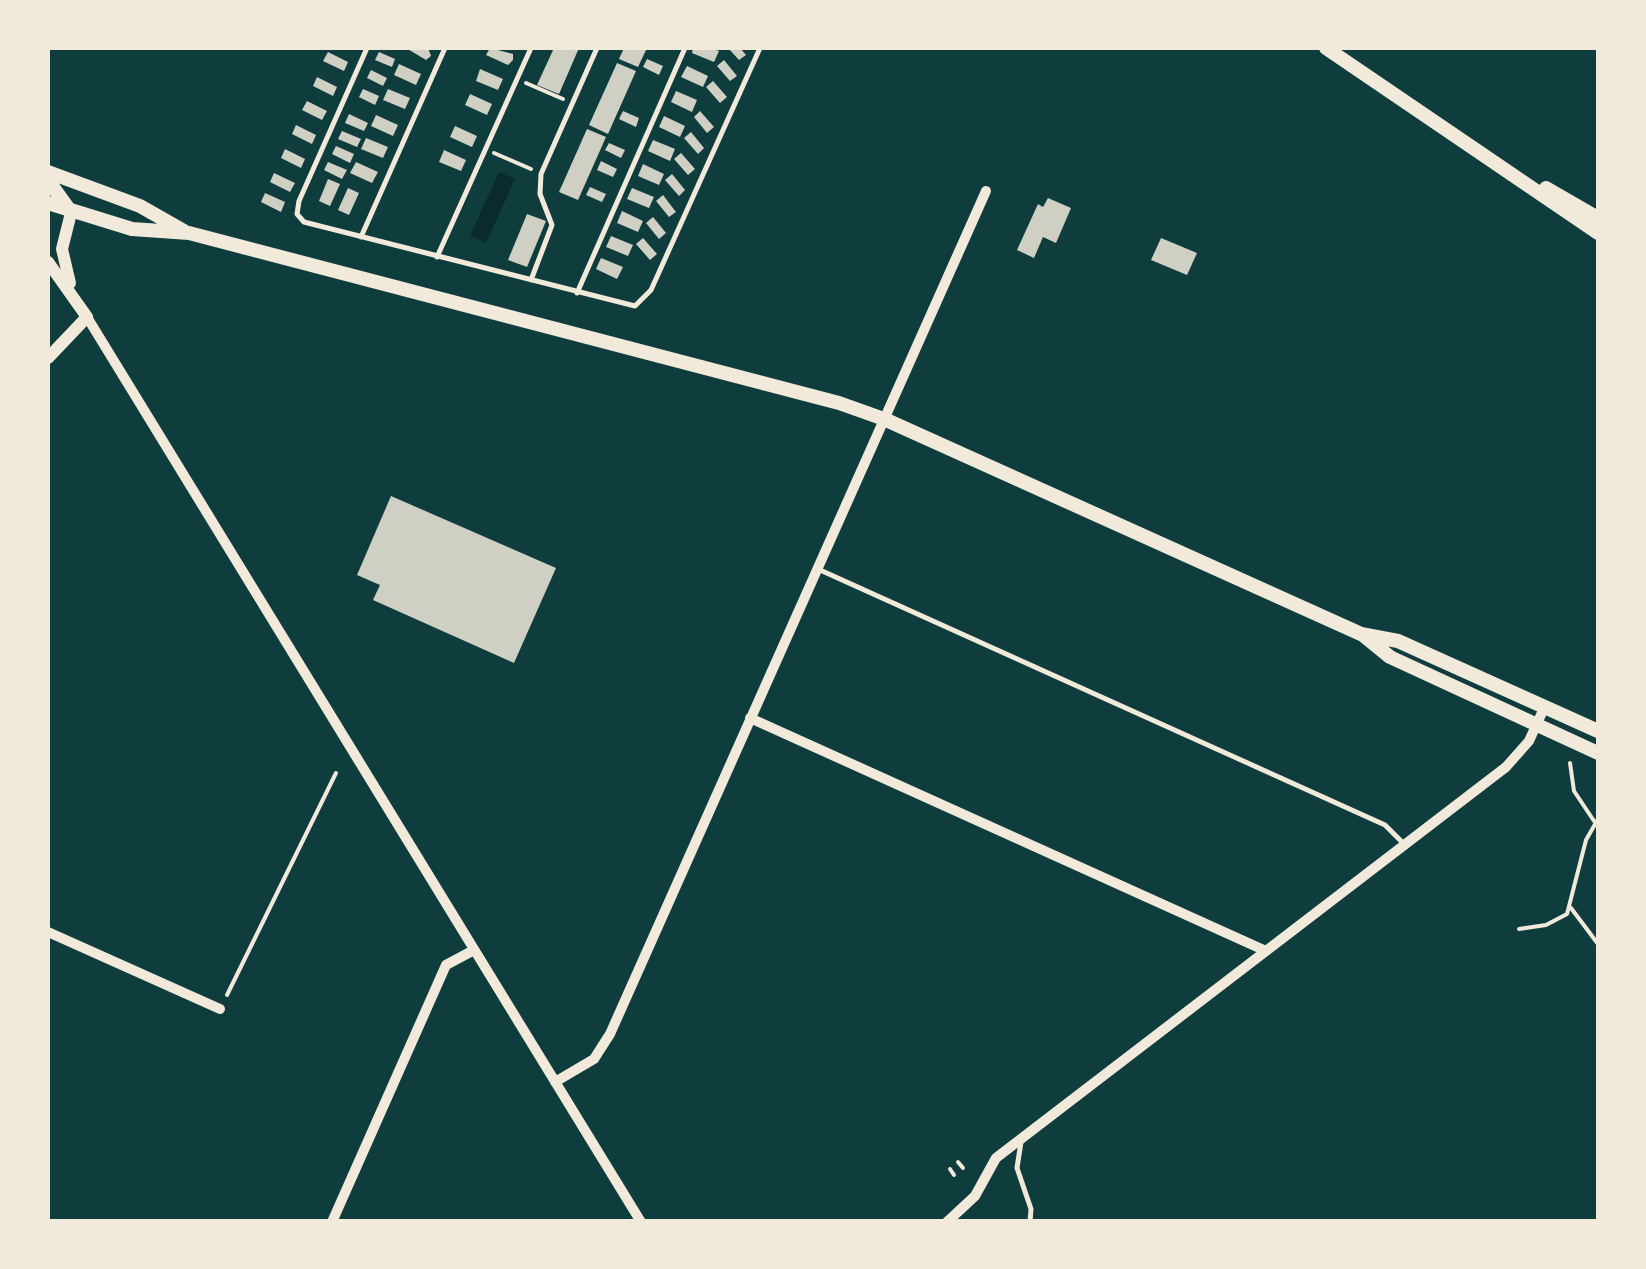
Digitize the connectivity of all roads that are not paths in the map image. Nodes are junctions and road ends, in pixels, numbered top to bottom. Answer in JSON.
{"nodes":[{"id":1,"x":367,"y":48,"type":"edge"},
{"id":2,"x":445,"y":48,"type":"edge"},
{"id":3,"x":531,"y":48,"type":"edge"},
{"id":4,"x":597,"y":48,"type":"edge"},
{"id":5,"x":685,"y":48,"type":"edge"},
{"id":6,"x":760,"y":48,"type":"edge"},
{"id":7,"x":1326,"y":48,"type":"edge"},
{"id":8,"x":1441,"y":128,"type":"junction"},
{"id":9,"x":48,"y":172,"type":"edge"},
{"id":10,"x":48,"y":180,"type":"edge"},
{"id":11,"x":82,"y":188,"type":"junction"},
{"id":12,"x":986,"y":191,"type":"dead end"},
{"id":13,"x":51,"y":198,"type":"edge"},
{"id":14,"x":71,"y":213,"type":"junction"},
{"id":15,"x":1598,"y":218,"type":"edge"},
{"id":16,"x":1598,"y":233,"type":"edge"},
{"id":17,"x":189,"y":234,"type":"junction"},
{"id":18,"x":361,"y":237,"type":"junction"},
{"id":19,"x":437,"y":257,"type":"junction"},
{"id":20,"x":48,"y":262,"type":"edge"},
{"id":21,"x":530,"y":281,"type":"junction"},
{"id":22,"x":72,"y":291,"type":"junction"},
{"id":23,"x":577,"y":293,"type":"junction"},
{"id":24,"x":87,"y":318,"type":"junction"},
{"id":25,"x":48,"y":358,"type":"edge"},
{"id":26,"x":884,"y":419,"type":"junction"},
{"id":27,"x":818,"y":568,"type":"junction"},
{"id":28,"x":1361,"y":634,"type":"junction"},
{"id":29,"x":1545,"y":706,"type":"junction"},
{"id":30,"x":750,"y":718,"type":"junction"},
{"id":31,"x":1538,"y":724,"type":"junction"},
{"id":32,"x":1598,"y":730,"type":"edge"},
{"id":33,"x":1598,"y":753,"type":"edge"},
{"id":34,"x":1406,"y":845,"type":"junction"},
{"id":35,"x":48,"y":932,"type":"edge"},
{"id":36,"x":474,"y":950,"type":"junction"},
{"id":37,"x":1266,"y":951,"type":"junction"},
{"id":38,"x":220,"y":1008,"type":"road end"},
{"id":39,"x":555,"y":1082,"type":"junction"},
{"id":40,"x":1021,"y":1142,"type":"junction"},
{"id":41,"x":332,"y":1222,"type":"edge"},
{"id":42,"x":641,"y":1222,"type":"edge"},
{"id":43,"x":946,"y":1222,"type":"edge"},
{"id":44,"x":1030,"y":1222,"type":"edge"}],
"edges":[{"from":1,"to":18,"type":"lane"},
{"from":2,"to":18,"type":"lane"},
{"from":3,"to":19,"type":"lane"},
{"from":4,"to":21,"type":"lane"},
{"from":5,"to":23,"type":"lane"},
{"from":6,"to":23,"type":"lane"},
{"from":7,"to":8,"type":"main road"},
{"from":8,"to":15,"type":"main road"},
{"from":8,"to":16,"type":"main road"},
{"from":9,"to":11,"type":"main road"},
{"from":10,"to":13,"type":"main road"},
{"from":11,"to":13,"type":"main road"},
{"from":11,"to":17,"type":"main road"},
{"from":12,"to":26,"type":"street"},
{"from":13,"to":14,"type":"main road"},
{"from":14,"to":17,"type":"main road"},
{"from":14,"to":22,"type":"street"},
{"from":17,"to":26,"type":"main road"},
{"from":18,"to":19,"type":"lane"},
{"from":19,"to":21,"type":"lane"},
{"from":20,"to":22,"type":"street"},
{"from":21,"to":23,"type":"lane"},
{"from":22,"to":24,"type":"street"},
{"from":24,"to":25,"type":"street"},
{"from":24,"to":36,"type":"street"},
{"from":26,"to":27,"type":"street"},
{"from":26,"to":28,"type":"main road"},
{"from":27,"to":30,"type":"street"},
{"from":27,"to":34,"type":"lane"},
{"from":28,"to":29,"type":"main road"},
{"from":28,"to":31,"type":"main road"},
{"from":29,"to":31,"type":"street"},
{"from":29,"to":32,"type":"main road"},
{"from":30,"to":37,"type":"street"},
{"from":30,"to":39,"type":"street"},
{"from":31,"to":33,"type":"main road"},
{"from":31,"to":34,"type":"street"},
{"from":34,"to":37,"type":"street"},
{"from":35,"to":38,"type":"street"},
{"from":36,"to":39,"type":"street"},
{"from":36,"to":41,"type":"street"},
{"from":37,"to":40,"type":"street"},
{"from":39,"to":42,"type":"street"},
{"from":40,"to":43,"type":"street"},
{"from":40,"to":44,"type":"lane"}]}
